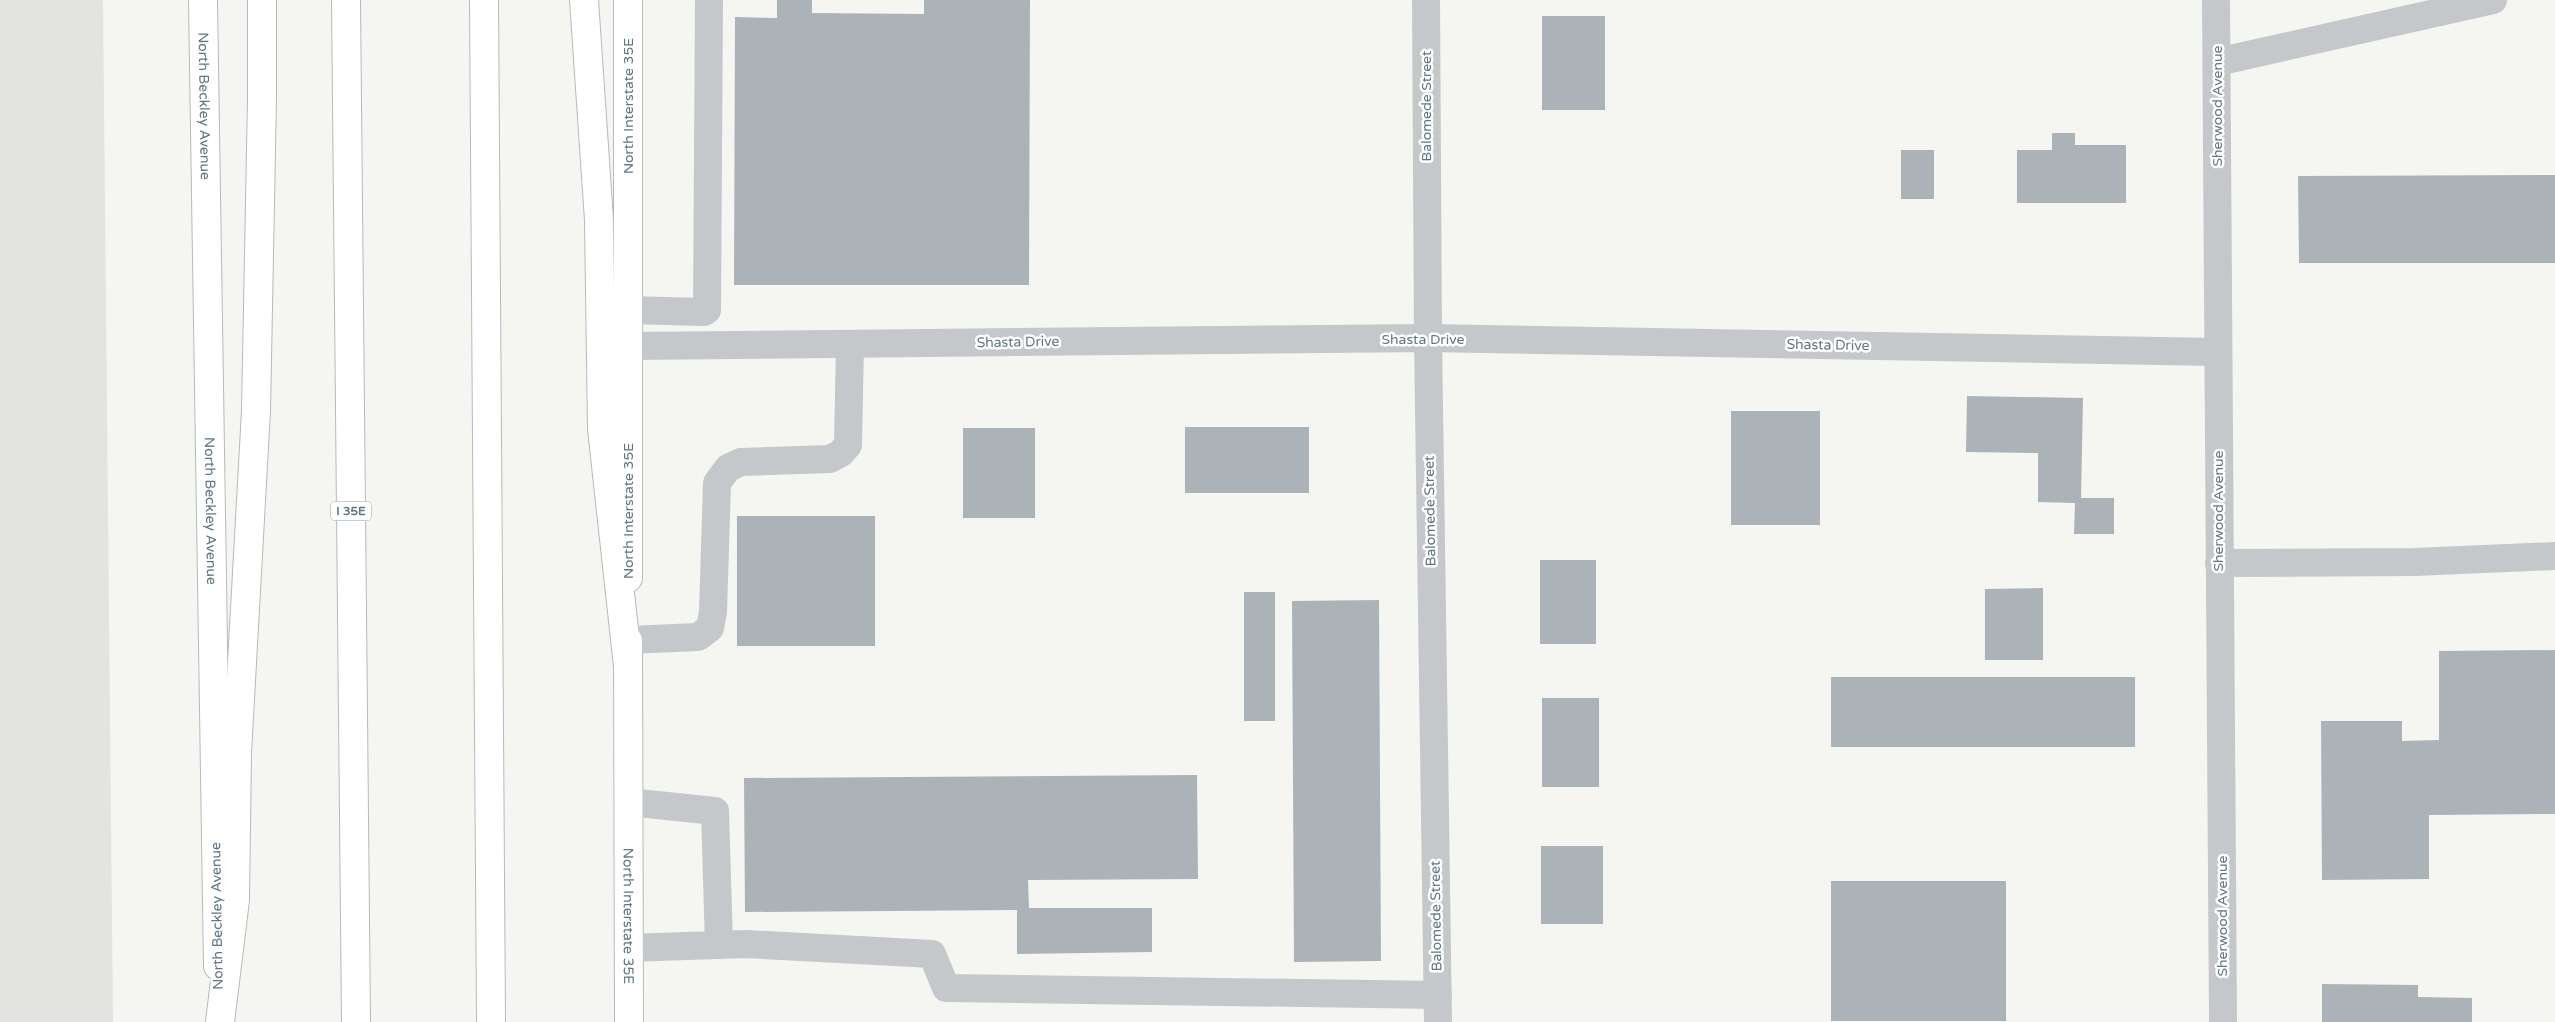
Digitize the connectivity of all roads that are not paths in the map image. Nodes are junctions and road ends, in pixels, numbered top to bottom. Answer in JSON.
{"nodes":[{"id":1,"x":203,"y":0,"type":"edge"},
{"id":2,"x":262,"y":0,"type":"edge"},
{"id":3,"x":346,"y":0,"type":"edge"},
{"id":4,"x":484,"y":0,"type":"edge"},
{"id":5,"x":584,"y":0,"type":"edge"},
{"id":6,"x":628,"y":0,"type":"edge"},
{"id":7,"x":709,"y":0,"type":"edge"},
{"id":8,"x":1426,"y":0,"type":"edge"},
{"id":9,"x":2216,"y":0,"type":"edge"},
{"id":10,"x":2493,"y":0,"type":"edge"},
{"id":11,"x":2217,"y":62,"type":"junction"},
{"id":12,"x":628,"y":310,"type":"junction"},
{"id":13,"x":1428,"y":338,"type":"junction"},
{"id":14,"x":850,"y":344,"type":"junction"},
{"id":15,"x":628,"y":346,"type":"junction"},
{"id":16,"x":2217,"y":352,"type":"junction"},
{"id":17,"x":2555,"y":556,"type":"edge"},
{"id":18,"x":2219,"y":563,"type":"junction"},
{"id":19,"x":628,"y":653,"type":"junction"},
{"id":20,"x":628,"y":802,"type":"junction"},
{"id":21,"x":719,"y":945,"type":"junction"},
{"id":22,"x":628,"y":948,"type":"junction"},
{"id":23,"x":1438,"y":995,"type":"junction"},
{"id":24,"x":220,"y":1022,"type":"edge"},
{"id":25,"x":356,"y":1022,"type":"edge"},
{"id":26,"x":490,"y":1022,"type":"edge"},
{"id":27,"x":629,"y":1022,"type":"edge"},
{"id":28,"x":1438,"y":1022,"type":"edge"},
{"id":29,"x":2223,"y":1022,"type":"edge"}],
"edges":[{"from":1,"to":24,"type":"main road","name":"North Beckley Avenue"},
{"from":2,"to":24,"type":"main road"},
{"from":3,"to":25,"type":"main road","number":"I 35E"},
{"from":4,"to":26,"type":"main road"},
{"from":5,"to":19,"type":"main road"},
{"from":6,"to":12,"type":"main road","name":"North Interstate 35E"},
{"from":7,"to":12,"type":"street"},
{"from":8,"to":13,"type":"street","name":"Balomede Street"},
{"from":9,"to":11,"type":"street","name":"Sherwood Avenue"},
{"from":10,"to":11,"type":"street"},
{"from":11,"to":16,"type":"street","name":"Sherwood Avenue"},
{"from":12,"to":15,"type":"main road","name":"North Interstate 35E"},
{"from":13,"to":14,"type":"street","name":"Shasta Drive"},
{"from":13,"to":16,"type":"street","name":"Shasta Drive"},
{"from":13,"to":23,"type":"street","name":"Balomede Street"},
{"from":14,"to":15,"type":"street","name":"Shasta Drive"},
{"from":14,"to":19,"type":"street"},
{"from":15,"to":19,"type":"main road","name":"North Interstate 35E"},
{"from":16,"to":18,"type":"street","name":"Sherwood Avenue"},
{"from":17,"to":18,"type":"street"},
{"from":18,"to":29,"type":"street","name":"Sherwood Avenue"},
{"from":19,"to":20,"type":"main road","name":"North Interstate 35E"},
{"from":20,"to":21,"type":"street"},
{"from":20,"to":22,"type":"main road","name":"North Interstate 35E"},
{"from":21,"to":22,"type":"street"},
{"from":21,"to":23,"type":"street"},
{"from":22,"to":27,"type":"main road","name":"North Interstate 35E"},
{"from":23,"to":28,"type":"street","name":"Balomede Street"}]}
